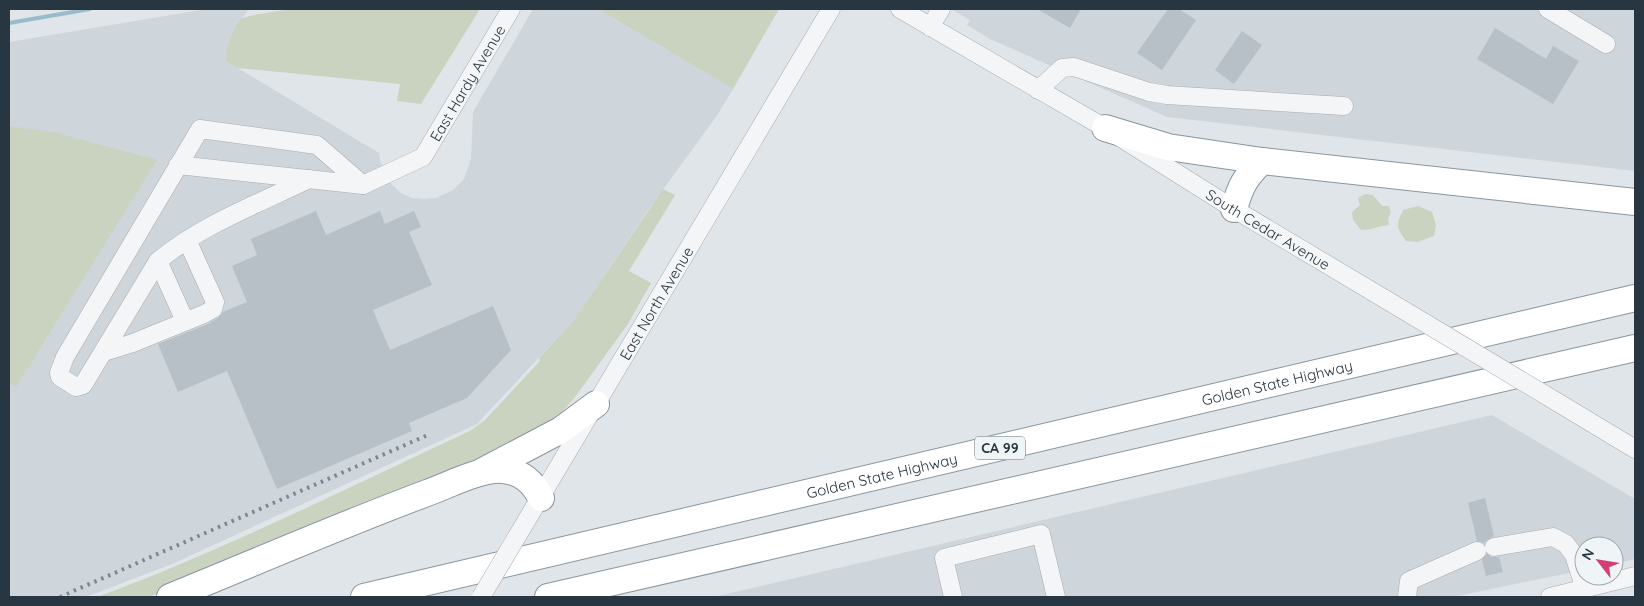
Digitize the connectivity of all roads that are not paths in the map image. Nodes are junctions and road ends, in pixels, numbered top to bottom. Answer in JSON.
{"nodes":[{"id":1,"x":511,"y":9,"type":"edge"},
{"id":2,"x":831,"y":9,"type":"edge"},
{"id":3,"x":900,"y":9,"type":"edge"},
{"id":4,"x":941,"y":9,"type":"edge"},
{"id":5,"x":1548,"y":9,"type":"edge"},
{"id":6,"x":930,"y":26,"type":"junction"},
{"id":7,"x":1606,"y":44,"type":"dead end"},
{"id":8,"x":1038,"y":90,"type":"junction"},
{"id":9,"x":1344,"y":106,"type":"dead end"},
{"id":10,"x":1105,"y":128,"type":"junction"},
{"id":11,"x":1262,"y":162,"type":"junction"},
{"id":12,"x":178,"y":165,"type":"junction"},
{"id":13,"x":309,"y":179,"type":"junction"},
{"id":14,"x":363,"y":185,"type":"junction"},
{"id":15,"x":1635,"y":202,"type":"edge"},
{"id":16,"x":1234,"y":209,"type":"junction"},
{"id":17,"x":187,"y":240,"type":"junction"},
{"id":18,"x":158,"y":261,"type":"junction"},
{"id":19,"x":1635,"y":298,"type":"edge"},
{"id":20,"x":185,"y":322,"type":"junction"},
{"id":21,"x":1635,"y":348,"type":"edge"},
{"id":22,"x":104,"y":352,"type":"junction"},
{"id":23,"x":596,"y":404,"type":"junction"},
{"id":24,"x":1635,"y":448,"type":"edge"},
{"id":25,"x":481,"y":472,"type":"junction"},
{"id":26,"x":541,"y":498,"type":"junction"},
{"id":27,"x":1494,"y":547,"type":"dead end"},
{"id":28,"x":1477,"y":551,"type":"dead end"},
{"id":29,"x":1635,"y":576,"type":"edge"},
{"id":30,"x":1585,"y":589,"type":"junction"},
{"id":31,"x":170,"y":597,"type":"edge"},
{"id":32,"x":364,"y":597,"type":"edge"},
{"id":33,"x":481,"y":597,"type":"edge"},
{"id":34,"x":548,"y":597,"type":"edge"},
{"id":35,"x":953,"y":597,"type":"edge"},
{"id":36,"x":1056,"y":597,"type":"edge"},
{"id":37,"x":1407,"y":597,"type":"edge"},
{"id":38,"x":1550,"y":597,"type":"edge"}],
"edges":[{"from":1,"to":14,"type":"street","name":"East Hardy Avenue"},
{"from":2,"to":23,"type":"street","name":"East North Avenue"},
{"from":3,"to":6,"type":"street","name":"South Cedar Avenue"},
{"from":4,"to":6,"type":"street"},
{"from":5,"to":7,"type":"street"},
{"from":6,"to":8,"type":"street","name":"South Cedar Avenue"},
{"from":8,"to":9,"type":"street"},
{"from":8,"to":10,"type":"street","name":"South Cedar Avenue"},
{"from":10,"to":11,"type":"highway"},
{"from":10,"to":16,"type":"street","name":"South Cedar Avenue"},
{"from":11,"to":15,"type":"highway"},
{"from":11,"to":16,"type":"highway"},
{"from":12,"to":13,"type":"street"},
{"from":12,"to":14,"type":"street"},
{"from":12,"to":22,"type":"street"},
{"from":13,"to":14,"type":"street"},
{"from":13,"to":17,"type":"street"},
{"from":16,"to":24,"type":"street","name":"South Cedar Avenue","bridge":true},
{"from":17,"to":18,"type":"street"},
{"from":17,"to":20,"type":"street"},
{"from":18,"to":20,"type":"street"},
{"from":18,"to":22,"type":"street"},
{"from":19,"to":32,"type":"highway","name":"Golden State Highway","number":"CA 99"},
{"from":20,"to":22,"type":"street"},
{"from":21,"to":34,"type":"highway"},
{"from":23,"to":25,"type":"highway"},
{"from":23,"to":26,"type":"street","name":"East North Avenue"},
{"from":25,"to":26,"type":"highway"},
{"from":25,"to":31,"type":"highway"},
{"from":26,"to":33,"type":"street","name":"East North Avenue","bridge":true},
{"from":27,"to":30,"type":"street"},
{"from":28,"to":37,"type":"street"},
{"from":29,"to":30,"type":"street"},
{"from":30,"to":38,"type":"street"},
{"from":35,"to":36,"type":"street"}]}
